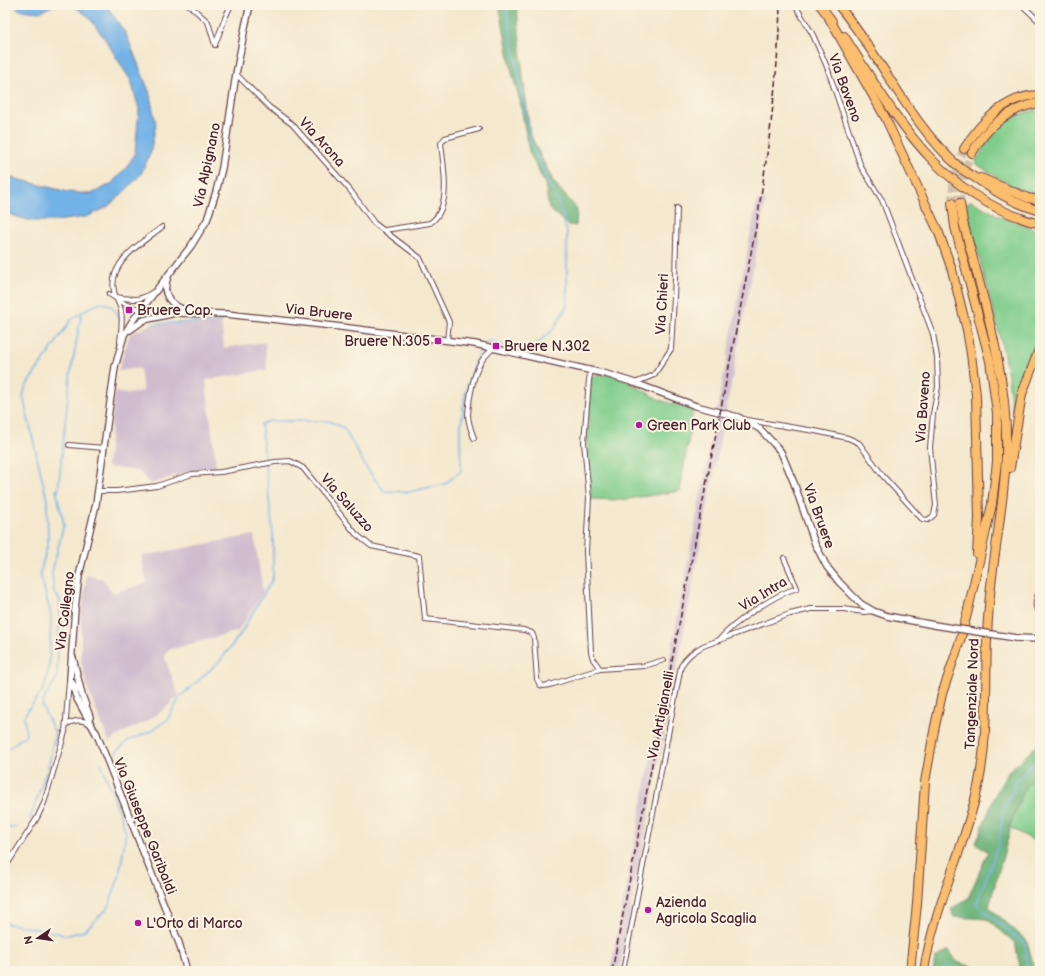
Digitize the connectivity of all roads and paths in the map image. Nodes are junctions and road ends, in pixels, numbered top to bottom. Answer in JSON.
{"nodes":[{"id":1,"x":189,"y":5,"type":"edge"},
{"id":2,"x":232,"y":5,"type":"edge"},
{"id":3,"x":250,"y":5,"type":"edge"},
{"id":4,"x":795,"y":5,"type":"edge"},
{"id":5,"x":820,"y":5,"type":"edge"},
{"id":6,"x":838,"y":5,"type":"edge"},
{"id":7,"x":1022,"y":5,"type":"edge"},
{"id":8,"x":829,"y":18,"type":"junction"},
{"id":9,"x":1040,"y":22,"type":"edge"},
{"id":10,"x":236,"y":74,"type":"junction"},
{"id":11,"x":1040,"y":95,"type":"edge"},
{"id":12,"x":1040,"y":103,"type":"edge"},
{"id":13,"x":479,"y":130,"type":"dead end"},
{"id":14,"x":970,"y":174,"type":"junction"},
{"id":15,"x":1040,"y":200,"type":"edge"},
{"id":16,"x":676,"y":208,"type":"dead end"},
{"id":17,"x":1040,"y":211,"type":"edge"},
{"id":18,"x":1040,"y":224,"type":"edge"},
{"id":19,"x":162,"y":227,"type":"dead end"},
{"id":20,"x":385,"y":230,"type":"junction"},
{"id":21,"x":170,"y":272,"type":"junction"},
{"id":22,"x":157,"y":290,"type":"junction"},
{"id":23,"x":109,"y":294,"type":"dead end"},
{"id":24,"x":116,"y":297,"type":"junction"},
{"id":25,"x":142,"y":310,"type":"junction"},
{"id":26,"x":176,"y":313,"type":"junction"},
{"id":27,"x":199,"y":314,"type":"junction"},
{"id":28,"x":124,"y":334,"type":"junction"},
{"id":29,"x":447,"y":340,"type":"junction"},
{"id":30,"x":120,"y":345,"type":"junction"},
{"id":31,"x":1040,"y":346,"type":"edge"},
{"id":32,"x":493,"y":348,"type":"junction"},
{"id":33,"x":591,"y":370,"type":"junction"},
{"id":34,"x":635,"y":383,"type":"junction"},
{"id":35,"x":746,"y":420,"type":"junction"},
{"id":36,"x":474,"y":438,"type":"dead end"},
{"id":37,"x":69,"y":445,"type":"dead end"},
{"id":38,"x":104,"y":448,"type":"junction"},
{"id":39,"x":98,"y":491,"type":"junction"},
{"id":40,"x":1002,"y":506,"type":"junction"},
{"id":41,"x":784,"y":558,"type":"dead end"},
{"id":42,"x":976,"y":577,"type":"junction"},
{"id":43,"x":1040,"y":590,"type":"edge"},
{"id":44,"x":872,"y":611,"type":"junction"},
{"id":45,"x":1040,"y":612,"type":"edge"},
{"id":46,"x":1040,"y":639,"type":"edge"},
{"id":47,"x":718,"y":641,"type":"junction"},
{"id":48,"x":72,"y":652,"type":"junction"},
{"id":49,"x":664,"y":660,"type":"dead end"},
{"id":50,"x":600,"y":669,"type":"junction"},
{"id":51,"x":70,"y":679,"type":"junction"},
{"id":52,"x":82,"y":695,"type":"junction"},
{"id":53,"x":67,"y":724,"type":"junction"},
{"id":54,"x":91,"y":724,"type":"junction"},
{"id":55,"x":97,"y":735,"type":"junction"},
{"id":56,"x":5,"y":868,"type":"edge"},
{"id":57,"x":187,"y":971,"type":"edge"},
{"id":58,"x":623,"y":971,"type":"edge"},
{"id":59,"x":910,"y":971,"type":"edge"},
{"id":60,"x":924,"y":971,"type":"edge"}],
"edges":[{"from":1,"to":2,"type":"street"},
{"from":3,"to":10,"type":"street","name":"Via Alpignano"},
{"from":4,"to":35,"type":"street","name":"Via Baveno"},
{"from":5,"to":8,"type":"highway"},
{"from":6,"to":14,"type":"highway"},
{"from":7,"to":9,"type":"street"},
{"from":8,"to":18,"type":"highway"},
{"from":8,"to":42,"type":"highway"},
{"from":10,"to":20,"type":"street","name":"Via Arona"},
{"from":10,"to":21,"type":"street","name":"Via Alpignano"},
{"from":11,"to":12,"type":"highway"},
{"from":13,"to":20,"type":"street"},
{"from":14,"to":15,"type":"highway"},
{"from":14,"to":17,"type":"highway"},
{"from":16,"to":34,"type":"street","name":"Via Chieri"},
{"from":19,"to":24,"type":"street","name":"Via Collegno"},
{"from":20,"to":29,"type":"street","name":"Via Arona"},
{"from":21,"to":22,"type":"street","name":"Via Alpignano"},
{"from":21,"to":27,"type":"street"},
{"from":22,"to":24,"type":"street"},
{"from":22,"to":25,"type":"street","name":"Via Alpignano"},
{"from":23,"to":24,"type":"street"},
{"from":24,"to":25,"type":"street"},
{"from":24,"to":30,"type":"street","name":"Via Collegno"},
{"from":25,"to":26,"type":"street","name":"Via Bruere"},
{"from":25,"to":28,"type":"street","name":"Via Collegno"},
{"from":26,"to":27,"type":"street","name":"Via Bruere"},
{"from":26,"to":28,"type":"street"},
{"from":27,"to":29,"type":"street","name":"Via Bruere"},
{"from":28,"to":30,"type":"street","name":"Via Collegno"},
{"from":29,"to":32,"type":"street","name":"Via Bruere"},
{"from":30,"to":38,"type":"street","name":"Via Collegno"},
{"from":31,"to":40,"type":"highway"},
{"from":32,"to":33,"type":"street","name":"Via Bruere"},
{"from":32,"to":36,"type":"street"},
{"from":33,"to":34,"type":"street","name":"Via Bruere"},
{"from":33,"to":50,"type":"street"},
{"from":34,"to":35,"type":"street","name":"Via Bruere"},
{"from":35,"to":44,"type":"street","name":"Via Bruere"},
{"from":37,"to":38,"type":"street"},
{"from":38,"to":39,"type":"street","name":"Via Collegno"},
{"from":39,"to":48,"type":"street","name":"Via Collegno"},
{"from":39,"to":50,"type":"street","name":"Via Saluzzo"},
{"from":40,"to":42,"type":"highway"},
{"from":40,"to":60,"type":"highway","name":"Tangenziale Nord"},
{"from":41,"to":47,"type":"street","name":"Via Intra"},
{"from":42,"to":59,"type":"highway","name":"Tangenziale Nord"},
{"from":43,"to":45,"type":"street"},
{"from":44,"to":46,"type":"street","name":"Via Bruere","bridge":true},
{"from":44,"to":47,"type":"street","name":"Via Artigianelli"},
{"from":47,"to":58,"type":"street","name":"Via Artigianelli"},
{"from":48,"to":51,"type":"street","name":"Via Collegno"},
{"from":48,"to":52,"type":"street"},
{"from":49,"to":50,"type":"street"},
{"from":51,"to":52,"type":"street"},
{"from":51,"to":53,"type":"street","name":"Via Collegno"},
{"from":51,"to":54,"type":"street"},
{"from":52,"to":55,"type":"street"},
{"from":53,"to":54,"type":"street"},
{"from":53,"to":56,"type":"street","name":"Via Collegno"},
{"from":54,"to":55,"type":"street"},
{"from":55,"to":57,"type":"street","name":"Via Giuseppe Garibaldi"}]}
